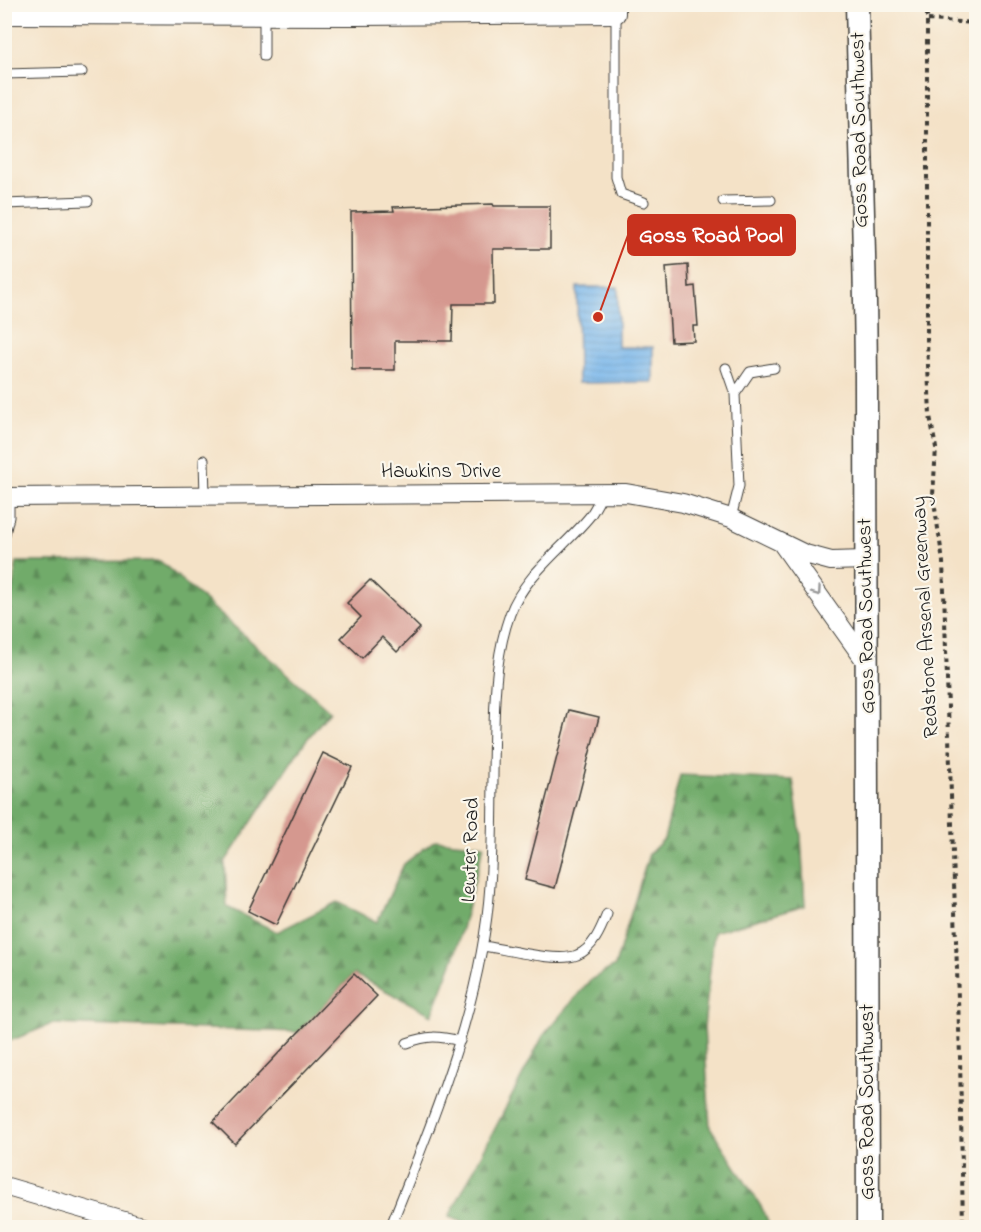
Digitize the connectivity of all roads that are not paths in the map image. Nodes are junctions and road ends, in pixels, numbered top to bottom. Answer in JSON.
{"nodes":[{"id":1,"x":858,"y":4,"type":"edge"},
{"id":2,"x":616,"y":9,"type":"edge"},
{"id":3,"x":4,"y":15,"type":"edge"},
{"id":4,"x":264,"y":16,"type":"junction"},
{"id":5,"x":264,"y":56,"type":"dead end"},
{"id":6,"x":82,"y":72,"type":"dead end"},
{"id":7,"x":4,"y":74,"type":"edge"},
{"id":8,"x":88,"y":201,"type":"dead end"},
{"id":9,"x":723,"y":201,"type":"dead end"},
{"id":10,"x":771,"y":201,"type":"dead end"},
{"id":11,"x":644,"y":202,"type":"dead end"},
{"id":12,"x":4,"y":204,"type":"edge"},
{"id":13,"x":726,"y":368,"type":"dead end"},
{"id":14,"x":774,"y":368,"type":"dead end"},
{"id":15,"x":735,"y":394,"type":"junction"},
{"id":16,"x":204,"y":460,"type":"dead end"},
{"id":17,"x":604,"y":493,"type":"junction"},
{"id":18,"x":204,"y":496,"type":"junction"},
{"id":19,"x":7,"y":497,"type":"edge"},
{"id":20,"x":731,"y":518,"type":"junction"},
{"id":21,"x":4,"y":538,"type":"edge"},
{"id":22,"x":783,"y":544,"type":"junction"},
{"id":23,"x":866,"y":560,"type":"junction"},
{"id":24,"x":869,"y":666,"type":"junction"},
{"id":25,"x":607,"y":914,"type":"dead end"},
{"id":26,"x":483,"y":946,"type":"junction"},
{"id":27,"x":460,"y":1041,"type":"junction"},
{"id":28,"x":407,"y":1043,"type":"dead end"},
{"id":29,"x":4,"y":1186,"type":"edge"},
{"id":30,"x":148,"y":1227,"type":"edge"},
{"id":31,"x":390,"y":1227,"type":"edge"},
{"id":32,"x":868,"y":1227,"type":"edge"}],
"edges":[{"from":1,"to":23,"type":"street","name":"Goss Road Southwest"},
{"from":2,"to":4,"type":"street"},
{"from":2,"to":11,"type":"lane"},
{"from":3,"to":4,"type":"street"},
{"from":4,"to":5,"type":"lane"},
{"from":6,"to":7,"type":"lane"},
{"from":8,"to":12,"type":"lane"},
{"from":9,"to":10,"type":"lane"},
{"from":13,"to":15,"type":"lane"},
{"from":14,"to":15,"type":"lane"},
{"from":15,"to":20,"type":"lane"},
{"from":16,"to":18,"type":"lane"},
{"from":17,"to":18,"type":"street","name":"Hawkins Drive"},
{"from":17,"to":20,"type":"street","name":"Hawkins Drive"},
{"from":17,"to":26,"type":"lane","name":"Lewter Road"},
{"from":18,"to":19,"type":"street","name":"Hawkins Drive"},
{"from":19,"to":21,"type":"lane"},
{"from":20,"to":22,"type":"street","name":"Hawkins Drive"},
{"from":22,"to":23,"type":"street","name":"Hawkins Drive"},
{"from":22,"to":24,"type":"street","one_way":true},
{"from":23,"to":24,"type":"street","name":"Goss Road Southwest"},
{"from":24,"to":32,"type":"street","name":"Goss Road Southwest"},
{"from":25,"to":26,"type":"lane"},
{"from":26,"to":27,"type":"lane","name":"Lewter Road"},
{"from":27,"to":28,"type":"lane"},
{"from":27,"to":31,"type":"lane","name":"Lewter Road"},
{"from":29,"to":30,"type":"street"}]}
